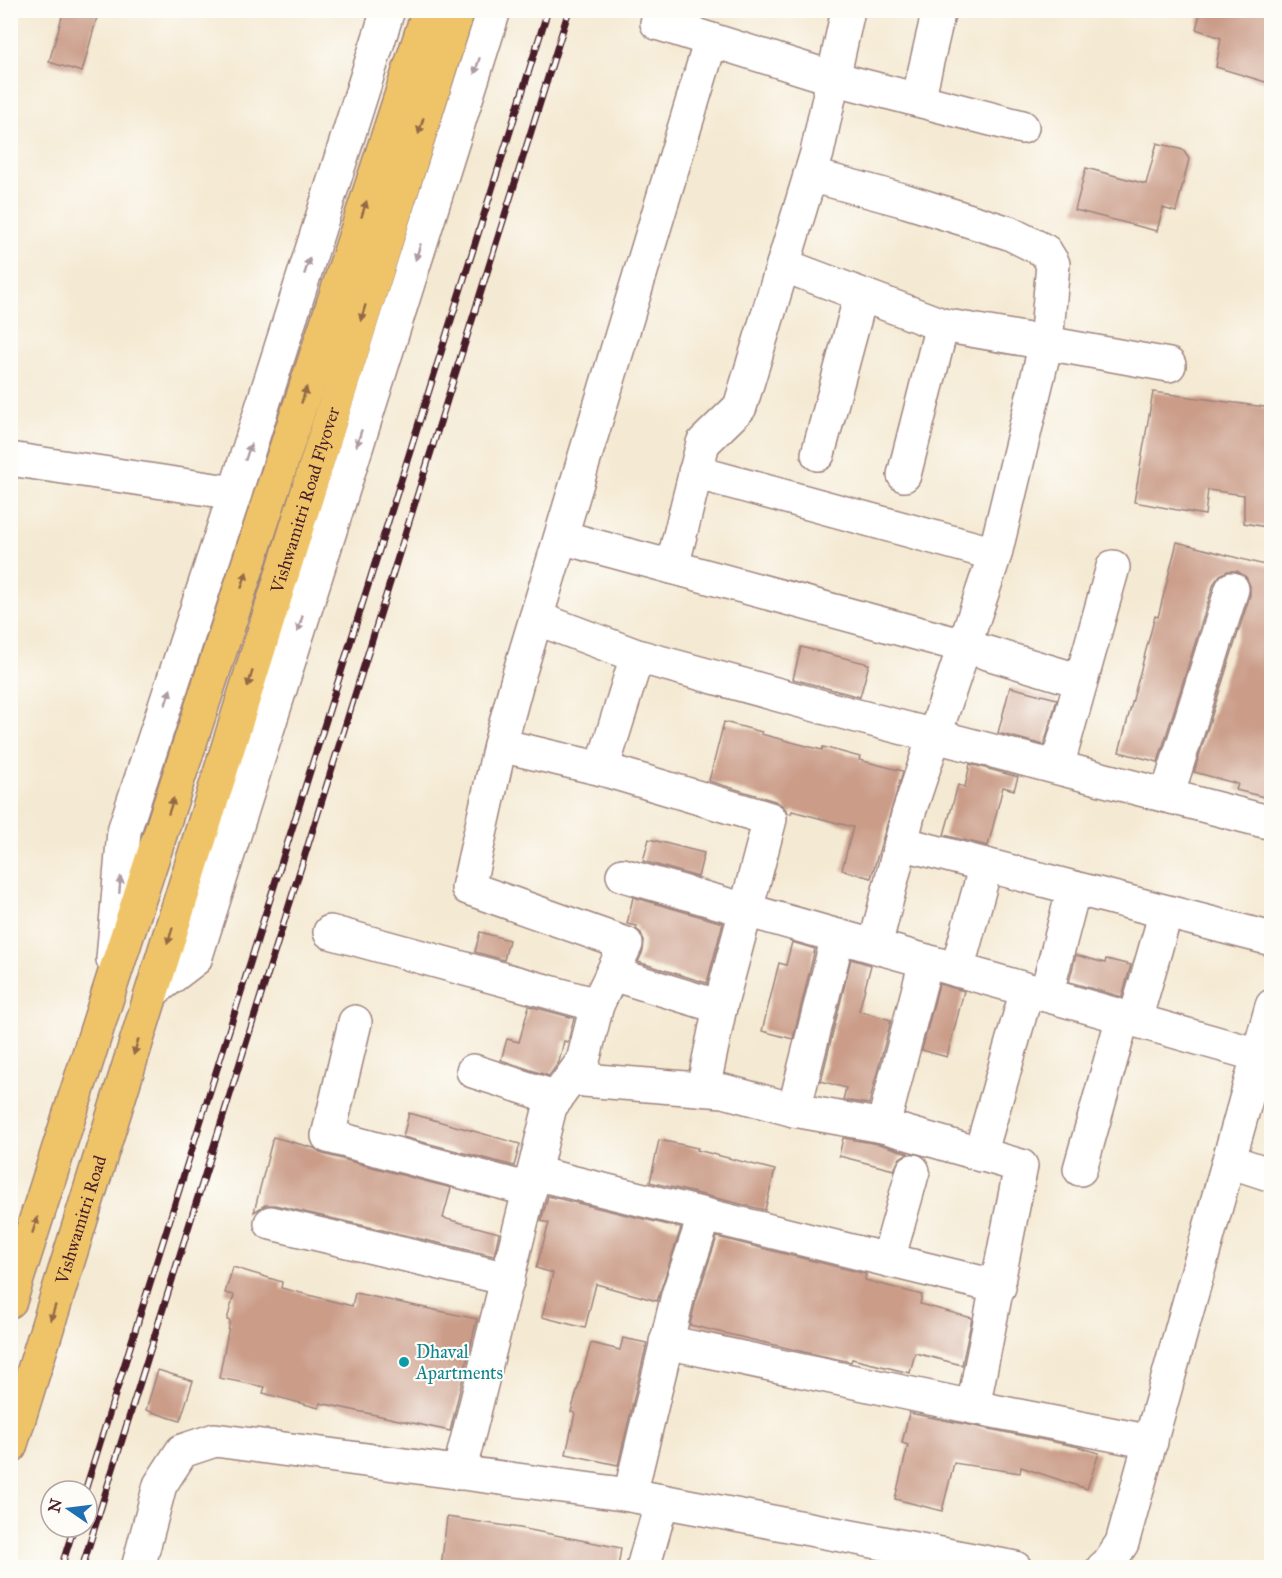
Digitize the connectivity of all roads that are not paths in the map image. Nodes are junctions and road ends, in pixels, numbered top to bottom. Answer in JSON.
{"nodes":[{"id":1,"x":388,"y":10,"type":"edge"},
{"id":2,"x":429,"y":10,"type":"edge"},
{"id":3,"x":458,"y":10,"type":"edge"},
{"id":4,"x":494,"y":10,"type":"edge"},
{"id":5,"x":662,"y":10,"type":"edge"},
{"id":6,"x":848,"y":10,"type":"edge"},
{"id":7,"x":939,"y":10,"type":"edge"},
{"id":8,"x":711,"y":40,"type":"junction"},
{"id":9,"x":833,"y":78,"type":"junction"},
{"id":10,"x":918,"y":100,"type":"junction"},
{"id":11,"x":1022,"y":127,"type":"dead end"},
{"id":12,"x":810,"y":175,"type":"junction"},
{"id":13,"x":783,"y":265,"type":"junction"},
{"id":14,"x":861,"y":295,"type":"junction"},
{"id":15,"x":942,"y":325,"type":"junction"},
{"id":16,"x":1046,"y":343,"type":"junction"},
{"id":17,"x":1169,"y":365,"type":"dead end"},
{"id":18,"x":818,"y":454,"type":"dead end"},
{"id":19,"x":10,"y":459,"type":"edge"},
{"id":20,"x":695,"y":472,"type":"junction"},
{"id":21,"x":904,"y":475,"type":"dead end"},
{"id":22,"x":235,"y":493,"type":"junction"},
{"id":23,"x":561,"y":537,"type":"junction"},
{"id":24,"x":995,"y":554,"type":"junction"},
{"id":25,"x":672,"y":567,"type":"junction"},
{"id":26,"x":1113,"y":567,"type":"dead end"},
{"id":27,"x":1232,"y":589,"type":"dead end"},
{"id":28,"x":536,"y":618,"type":"junction"},
{"id":29,"x":964,"y":646,"type":"junction"},
{"id":30,"x":637,"y":656,"type":"junction"},
{"id":31,"x":1081,"y":681,"type":"junction"},
{"id":32,"x":933,"y":736,"type":"junction"},
{"id":33,"x":500,"y":746,"type":"junction"},
{"id":34,"x":1056,"y":767,"type":"junction"},
{"id":35,"x":602,"y":769,"type":"junction"},
{"id":36,"x":1167,"y":796,"type":"junction"},
{"id":37,"x":1272,"y":823,"type":"edge"},
{"id":38,"x":901,"y":843,"type":"junction"},
{"id":39,"x":986,"y":866,"type":"junction"},
{"id":40,"x":623,"y":875,"type":"dead end"},
{"id":41,"x":1074,"y":888,"type":"junction"},
{"id":42,"x":746,"y":910,"type":"junction"},
{"id":43,"x":1166,"y":912,"type":"junction"},
{"id":44,"x":330,"y":932,"type":"dead end"},
{"id":45,"x":838,"y":936,"type":"junction"},
{"id":46,"x":1272,"y":939,"type":"edge"},
{"id":47,"x":875,"y":946,"type":"junction"},
{"id":48,"x":941,"y":965,"type":"junction"},
{"id":49,"x":612,"y":974,"type":"junction"},
{"id":50,"x":111,"y":985,"type":"junction"},
{"id":51,"x":153,"y":991,"type":"junction"},
{"id":52,"x":1037,"y":992,"type":"junction"},
{"id":53,"x":597,"y":1005,"type":"junction"},
{"id":54,"x":720,"y":1007,"type":"junction"},
{"id":55,"x":1271,"y":1007,"type":"edge"},
{"id":56,"x":1129,"y":1018,"type":"junction"},
{"id":57,"x":355,"y":1022,"type":"dead end"},
{"id":58,"x":1258,"y":1055,"type":"junction"},
{"id":59,"x":473,"y":1071,"type":"dead end"},
{"id":60,"x":564,"y":1089,"type":"junction"},
{"id":61,"x":703,"y":1089,"type":"junction"},
{"id":62,"x":795,"y":1110,"type":"junction"},
{"id":63,"x":883,"y":1126,"type":"junction"},
{"id":64,"x":980,"y":1155,"type":"junction"},
{"id":65,"x":1229,"y":1161,"type":"junction"},
{"id":66,"x":1080,"y":1169,"type":"dead end"},
{"id":67,"x":913,"y":1171,"type":"dead end"},
{"id":68,"x":1272,"y":1174,"type":"edge"},
{"id":69,"x":532,"y":1182,"type":"junction"},
{"id":70,"x":705,"y":1215,"type":"junction"},
{"id":71,"x":271,"y":1223,"type":"dead end"},
{"id":72,"x":888,"y":1260,"type":"junction"},
{"id":73,"x":508,"y":1279,"type":"junction"},
{"id":74,"x":999,"y":1287,"type":"junction"},
{"id":75,"x":10,"y":1301,"type":"edge"},
{"id":76,"x":666,"y":1342,"type":"junction"},
{"id":77,"x":973,"y":1407,"type":"junction"},
{"id":78,"x":1151,"y":1442,"type":"junction"},
{"id":79,"x":10,"y":1447,"type":"edge"},
{"id":80,"x":459,"y":1473,"type":"junction"},
{"id":81,"x":630,"y":1495,"type":"junction"},
{"id":82,"x":662,"y":1501,"type":"junction"},
{"id":83,"x":138,"y":1568,"type":"edge"},
{"id":84,"x":643,"y":1568,"type":"edge"},
{"id":85,"x":1015,"y":1568,"type":"edge"},
{"id":86,"x":1103,"y":1568,"type":"edge"}],
"edges":[{"from":22,"to":1,"type":"street","one_way":true},
{"from":50,"to":2,"type":"main road","name":"Vishwamitri Road Flyover","one_way":true},
{"from":3,"to":51,"type":"main road","name":"Vishwamitri Road Flyover","one_way":true},
{"from":4,"to":51,"type":"street","one_way":true},
{"from":5,"to":8,"type":"street"},
{"from":6,"to":9,"type":"street"},
{"from":7,"to":10,"type":"street"},
{"from":8,"to":9,"type":"street"},
{"from":8,"to":23,"type":"street"},
{"from":9,"to":10,"type":"street"},
{"from":9,"to":12,"type":"street"},
{"from":10,"to":11,"type":"street"},
{"from":12,"to":13,"type":"street"},
{"from":12,"to":16,"type":"street"},
{"from":13,"to":14,"type":"street"},
{"from":13,"to":20,"type":"street"},
{"from":14,"to":15,"type":"street"},
{"from":14,"to":18,"type":"street"},
{"from":15,"to":16,"type":"street"},
{"from":15,"to":21,"type":"street"},
{"from":16,"to":17,"type":"street"},
{"from":16,"to":24,"type":"street"},
{"from":19,"to":22,"type":"street"},
{"from":20,"to":24,"type":"street"},
{"from":20,"to":25,"type":"street"},
{"from":50,"to":22,"type":"street","one_way":true},
{"from":23,"to":25,"type":"street"},
{"from":23,"to":28,"type":"street"},
{"from":24,"to":29,"type":"street"},
{"from":25,"to":29,"type":"street"},
{"from":26,"to":31,"type":"street"},
{"from":27,"to":36,"type":"street"},
{"from":28,"to":30,"type":"street"},
{"from":28,"to":33,"type":"street"},
{"from":29,"to":31,"type":"street"},
{"from":29,"to":32,"type":"street"},
{"from":30,"to":32,"type":"street"},
{"from":30,"to":35,"type":"street"},
{"from":31,"to":34,"type":"street"},
{"from":32,"to":34,"type":"street"},
{"from":32,"to":38,"type":"street"},
{"from":33,"to":35,"type":"street"},
{"from":33,"to":49,"type":"street"},
{"from":34,"to":36,"type":"street"},
{"from":35,"to":42,"type":"street"},
{"from":36,"to":37,"type":"street"},
{"from":38,"to":39,"type":"street"},
{"from":38,"to":47,"type":"street"},
{"from":39,"to":41,"type":"street"},
{"from":39,"to":48,"type":"street"},
{"from":40,"to":42,"type":"street"},
{"from":41,"to":43,"type":"street"},
{"from":41,"to":52,"type":"street"},
{"from":42,"to":45,"type":"street"},
{"from":42,"to":54,"type":"street"},
{"from":43,"to":46,"type":"street"},
{"from":43,"to":56,"type":"street"},
{"from":44,"to":53,"type":"street"},
{"from":45,"to":47,"type":"street"},
{"from":45,"to":62,"type":"street"},
{"from":47,"to":48,"type":"street"},
{"from":48,"to":52,"type":"street"},
{"from":48,"to":63,"type":"street"},
{"from":49,"to":53,"type":"street"},
{"from":49,"to":54,"type":"street"},
{"from":75,"to":50,"type":"main road","one_way":true},
{"from":51,"to":79,"type":"main road","name":"Vishwamitri Road","one_way":true},
{"from":52,"to":56,"type":"street"},
{"from":52,"to":64,"type":"street"},
{"from":53,"to":60,"type":"street"},
{"from":54,"to":61,"type":"street"},
{"from":55,"to":58,"type":"street"},
{"from":56,"to":58,"type":"street"},
{"from":56,"to":66,"type":"street"},
{"from":57,"to":69,"type":"street"},
{"from":58,"to":65,"type":"street"},
{"from":59,"to":60,"type":"street"},
{"from":60,"to":61,"type":"street"},
{"from":60,"to":69,"type":"street"},
{"from":61,"to":62,"type":"street"},
{"from":62,"to":63,"type":"street"},
{"from":63,"to":64,"type":"street"},
{"from":64,"to":74,"type":"street"},
{"from":65,"to":68,"type":"street"},
{"from":65,"to":78,"type":"street"},
{"from":67,"to":72,"type":"street"},
{"from":69,"to":70,"type":"street"},
{"from":69,"to":73,"type":"street"},
{"from":70,"to":72,"type":"street"},
{"from":70,"to":76,"type":"street"},
{"from":71,"to":73,"type":"street"},
{"from":72,"to":74,"type":"street"},
{"from":73,"to":80,"type":"street"},
{"from":74,"to":77,"type":"street"},
{"from":76,"to":77,"type":"street"},
{"from":76,"to":81,"type":"street"},
{"from":77,"to":78,"type":"street"},
{"from":78,"to":86,"type":"street"},
{"from":80,"to":81,"type":"street"},
{"from":80,"to":83,"type":"street"},
{"from":81,"to":82,"type":"street"},
{"from":82,"to":84,"type":"street"},
{"from":82,"to":85,"type":"street"}]}
